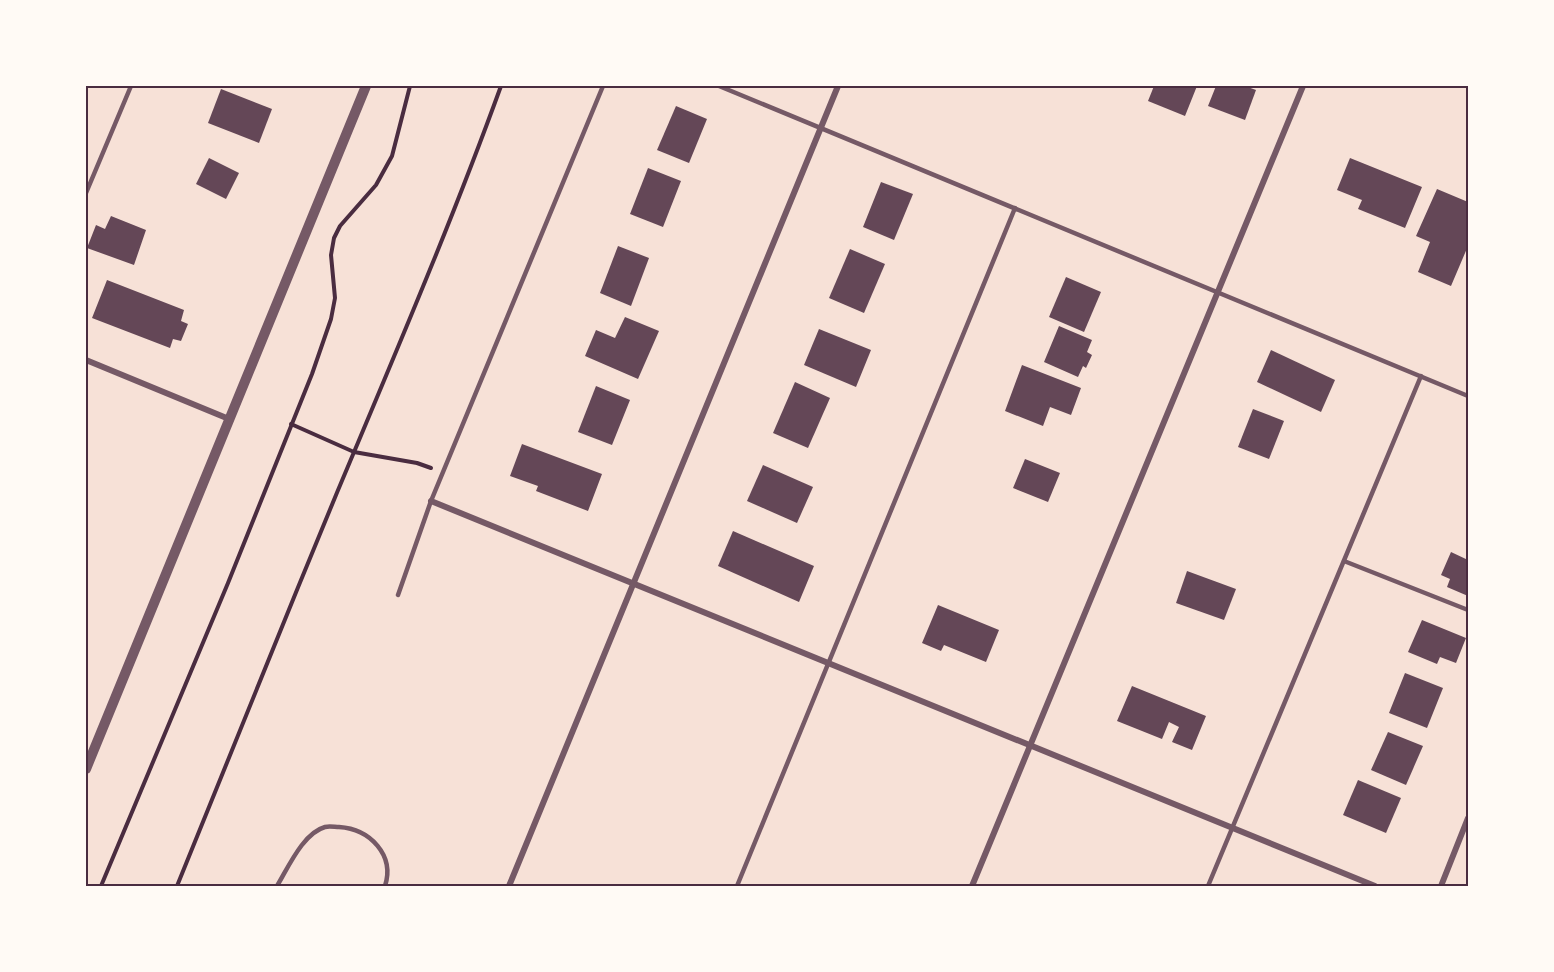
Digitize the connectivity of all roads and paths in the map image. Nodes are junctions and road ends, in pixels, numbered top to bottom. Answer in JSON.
{"nodes":[{"id":1,"x":131,"y":86,"type":"edge"},
{"id":2,"x":366,"y":86,"type":"edge"},
{"id":3,"x":410,"y":86,"type":"edge"},
{"id":4,"x":501,"y":86,"type":"edge"},
{"id":5,"x":603,"y":86,"type":"edge"},
{"id":6,"x":718,"y":86,"type":"edge"},
{"id":7,"x":838,"y":86,"type":"edge"},
{"id":8,"x":1303,"y":86,"type":"edge"},
{"id":9,"x":821,"y":128,"type":"junction"},
{"id":10,"x":86,"y":193,"type":"edge"},
{"id":11,"x":1015,"y":208,"type":"junction"},
{"id":12,"x":1218,"y":292,"type":"junction"},
{"id":13,"x":86,"y":360,"type":"edge"},
{"id":14,"x":1421,"y":376,"type":"junction"},
{"id":15,"x":1468,"y":396,"type":"edge"},
{"id":16,"x":230,"y":419,"type":"junction"},
{"id":17,"x":291,"y":424,"type":"junction"},
{"id":18,"x":354,"y":452,"type":"junction"},
{"id":19,"x":443,"y":473,"type":"junction"},
{"id":20,"x":431,"y":501,"type":"junction"},
{"id":21,"x":1344,"y":561,"type":"junction"},
{"id":22,"x":634,"y":582,"type":"junction"},
{"id":23,"x":398,"y":595,"type":"dead end"},
{"id":24,"x":1468,"y":610,"type":"edge"},
{"id":25,"x":829,"y":662,"type":"junction"},
{"id":26,"x":1030,"y":745,"type":"junction"},
{"id":27,"x":86,"y":769,"type":"edge"},
{"id":28,"x":1468,"y":818,"type":"edge"},
{"id":29,"x":1233,"y":828,"type":"junction"},
{"id":30,"x":101,"y":886,"type":"edge"},
{"id":31,"x":177,"y":886,"type":"edge"},
{"id":32,"x":277,"y":886,"type":"edge"},
{"id":33,"x":385,"y":886,"type":"edge"},
{"id":34,"x":509,"y":886,"type":"edge"},
{"id":35,"x":737,"y":886,"type":"edge"},
{"id":36,"x":972,"y":886,"type":"edge"},
{"id":37,"x":1208,"y":886,"type":"edge"},
{"id":38,"x":1375,"y":886,"type":"edge"},
{"id":39,"x":1441,"y":886,"type":"edge"}],
"edges":[{"from":1,"to":10,"type":"lane"},
{"from":2,"to":16,"type":"street"},
{"from":3,"to":17,"type":"path"},
{"from":4,"to":18,"type":"path"},
{"from":5,"to":19,"type":"lane"},
{"from":6,"to":9,"type":"lane"},
{"from":7,"to":9,"type":"street"},
{"from":8,"to":12,"type":"street"},
{"from":9,"to":11,"type":"lane"},
{"from":9,"to":22,"type":"street"},
{"from":11,"to":12,"type":"lane"},
{"from":11,"to":25,"type":"lane"},
{"from":12,"to":14,"type":"lane"},
{"from":12,"to":26,"type":"street"},
{"from":13,"to":16,"type":"street"},
{"from":14,"to":15,"type":"lane"},
{"from":14,"to":21,"type":"lane"},
{"from":16,"to":27,"type":"street"},
{"from":17,"to":18,"type":"path"},
{"from":17,"to":30,"type":"path"},
{"from":18,"to":19,"type":"path"},
{"from":18,"to":31,"type":"path"},
{"from":19,"to":20,"type":"lane"},
{"from":20,"to":22,"type":"street"},
{"from":20,"to":23,"type":"lane"},
{"from":21,"to":24,"type":"lane"},
{"from":21,"to":29,"type":"lane"},
{"from":22,"to":25,"type":"street"},
{"from":22,"to":34,"type":"street"},
{"from":25,"to":26,"type":"street"},
{"from":25,"to":35,"type":"lane"},
{"from":26,"to":29,"type":"street"},
{"from":26,"to":36,"type":"street"},
{"from":28,"to":39,"type":"street"},
{"from":29,"to":37,"type":"lane"},
{"from":29,"to":38,"type":"street"},
{"from":32,"to":33,"type":"lane"}]}
